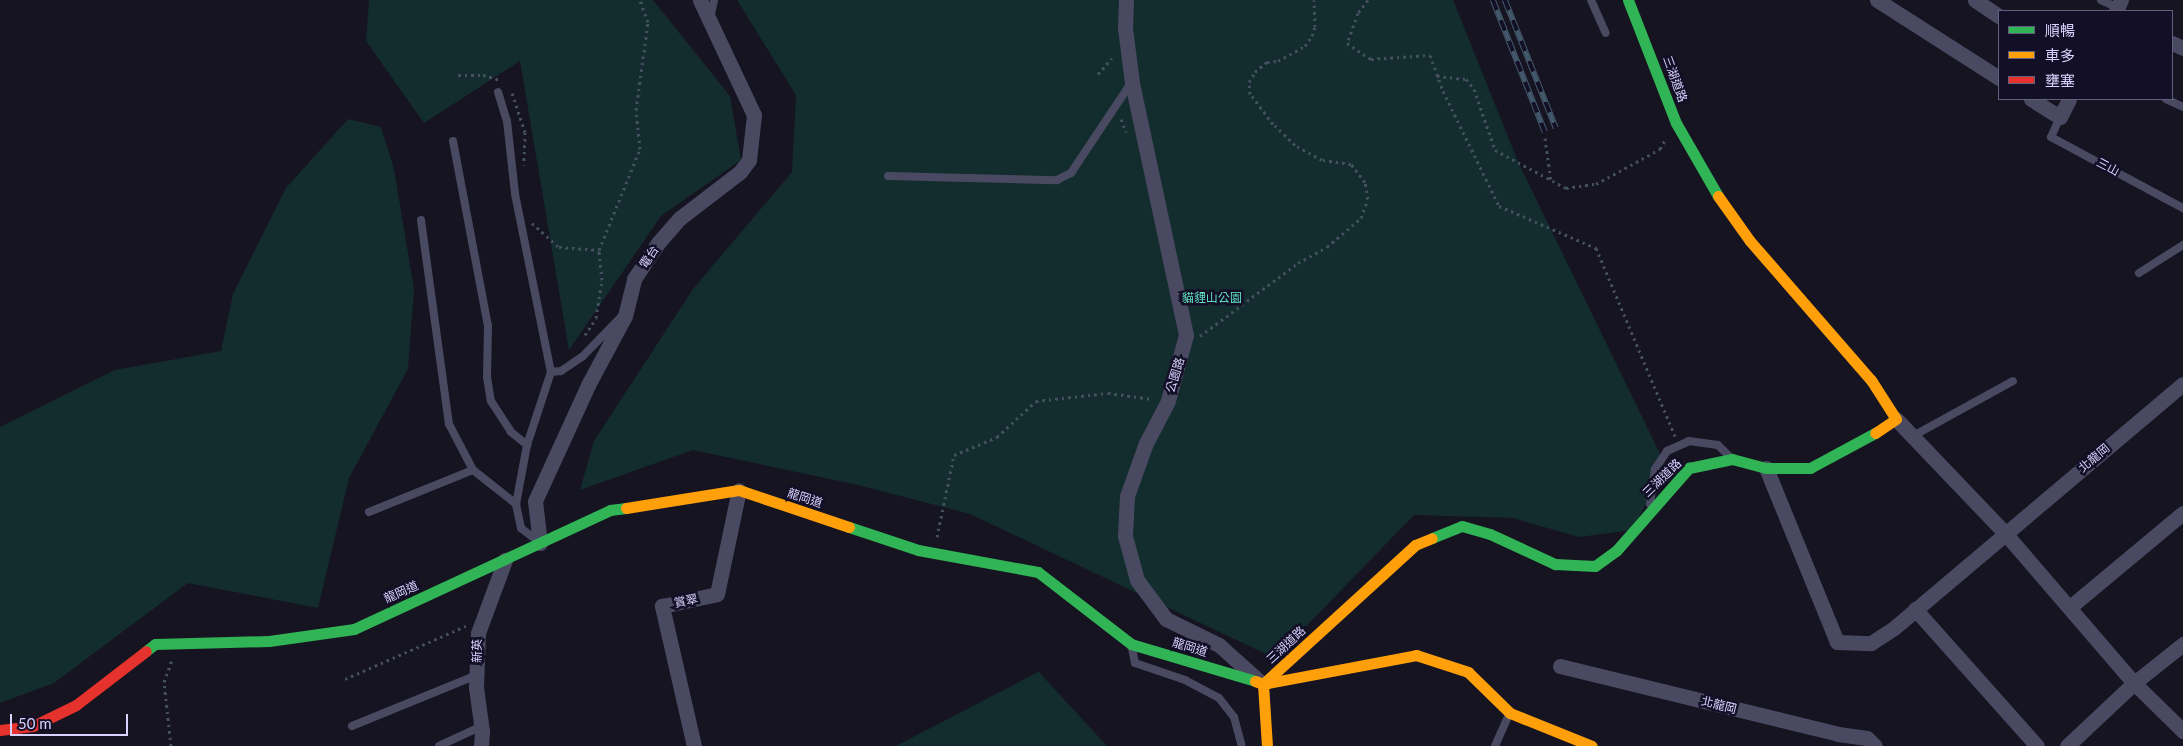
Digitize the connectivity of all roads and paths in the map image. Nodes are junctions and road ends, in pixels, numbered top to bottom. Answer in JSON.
{"nodes":[{"id":1,"x":640,"y":0,"type":"edge"},
{"id":2,"x":700,"y":0,"type":"edge"},
{"id":3,"x":714,"y":0,"type":"edge"},
{"id":4,"x":1126,"y":0,"type":"edge"},
{"id":5,"x":1314,"y":0,"type":"edge"},
{"id":6,"x":1368,"y":0,"type":"edge"},
{"id":7,"x":1591,"y":0,"type":"edge"},
{"id":8,"x":1628,"y":0,"type":"edge"},
{"id":9,"x":1877,"y":0,"type":"edge"},
{"id":10,"x":1975,"y":0,"type":"edge"},
{"id":11,"x":2101,"y":0,"type":"edge"},
{"id":12,"x":2118,"y":6,"type":"edge"},
{"id":13,"x":1998,"y":15,"type":"edge"},
{"id":14,"x":710,"y":19,"type":"junction"},
{"id":15,"x":1606,"y":33,"type":"dead end"},
{"id":16,"x":1112,"y":58,"type":"dead end"},
{"id":17,"x":1098,"y":74,"type":"dead end"},
{"id":18,"x":458,"y":75,"type":"dead end"},
{"id":19,"x":1437,"y":76,"type":"junction"},
{"id":20,"x":1998,"y":77,"type":"edge"},
{"id":21,"x":505,"y":82,"type":"dead end"},
{"id":22,"x":1132,"y":83,"type":"junction"},
{"id":23,"x":508,"y":88,"type":"dead end"},
{"id":24,"x":498,"y":92,"type":"dead end"},
{"id":25,"x":2033,"y":100,"type":"edge"},
{"id":26,"x":2068,"y":100,"type":"edge"},
{"id":27,"x":2168,"y":100,"type":"edge"},
{"id":28,"x":2183,"y":108,"type":"edge"},
{"id":29,"x":2060,"y":117,"type":"junction"},
{"id":30,"x":1676,"y":123,"type":"junction"},
{"id":31,"x":1545,"y":138,"type":"dead end"},
{"id":32,"x":453,"y":140,"type":"dead end"},
{"id":33,"x":524,"y":170,"type":"dead end"},
{"id":34,"x":888,"y":176,"type":"dead end"},
{"id":35,"x":1551,"y":181,"type":"junction"},
{"id":36,"x":2183,"y":208,"type":"edge"},
{"id":37,"x":421,"y":220,"type":"dead end"},
{"id":38,"x":527,"y":220,"type":"dead end"},
{"id":39,"x":2183,"y":245,"type":"edge"},
{"id":40,"x":599,"y":250,"type":"junction"},
{"id":41,"x":2139,"y":273,"type":"dead end"},
{"id":42,"x":625,"y":316,"type":"junction"},
{"id":43,"x":1198,"y":338,"type":"dead end"},
{"id":44,"x":582,"y":341,"type":"dead end"},
{"id":45,"x":552,"y":372,"type":"junction"},
{"id":46,"x":2013,"y":381,"type":"dead end"},
{"id":47,"x":2183,"y":384,"type":"edge"},
{"id":48,"x":1168,"y":401,"type":"junction"},
{"id":49,"x":1896,"y":419,"type":"junction"},
{"id":50,"x":1913,"y":436,"type":"junction"},
{"id":51,"x":1679,"y":444,"type":"junction"},
{"id":52,"x":527,"y":445,"type":"junction"},
{"id":53,"x":1732,"y":459,"type":"junction"},
{"id":54,"x":1766,"y":468,"type":"junction"},
{"id":55,"x":473,"y":470,"type":"junction"},
{"id":56,"x":739,"y":490,"type":"junction"},
{"id":57,"x":516,"y":504,"type":"junction"},
{"id":58,"x":1649,"y":510,"type":"junction"},
{"id":59,"x":369,"y":512,"type":"dead end"},
{"id":60,"x":2183,"y":514,"type":"edge"},
{"id":61,"x":2004,"y":532,"type":"junction"},
{"id":62,"x":540,"y":543,"type":"junction"},
{"id":63,"x":934,"y":552,"type":"junction"},
{"id":64,"x":505,"y":560,"type":"junction"},
{"id":65,"x":2070,"y":607,"type":"junction"},
{"id":66,"x":1915,"y":609,"type":"junction"},
{"id":67,"x":480,"y":628,"type":"junction"},
{"id":68,"x":178,"y":641,"type":"junction"},
{"id":69,"x":1131,"y":644,"type":"junction"},
{"id":70,"x":2183,"y":644,"type":"edge"},
{"id":71,"x":1560,"y":666,"type":"dead end"},
{"id":72,"x":477,"y":675,"type":"junction"},
{"id":73,"x":345,"y":679,"type":"dead end"},
{"id":74,"x":2134,"y":683,"type":"junction"},
{"id":75,"x":1263,"y":684,"type":"junction"},
{"id":76,"x":1510,"y":714,"type":"junction"},
{"id":77,"x":352,"y":726,"type":"dead end"},
{"id":78,"x":482,"y":726,"type":"junction"},
{"id":79,"x":0,"y":730,"type":"edge"},
{"id":80,"x":2183,"y":731,"type":"edge"},
{"id":81,"x":1241,"y":744,"type":"dead end"},
{"id":82,"x":171,"y":746,"type":"edge"},
{"id":83,"x":440,"y":746,"type":"edge"},
{"id":84,"x":481,"y":746,"type":"edge"},
{"id":85,"x":694,"y":746,"type":"edge"},
{"id":86,"x":1267,"y":746,"type":"edge"},
{"id":87,"x":1495,"y":746,"type":"edge"},
{"id":88,"x":1592,"y":746,"type":"edge"},
{"id":89,"x":1875,"y":746,"type":"edge"},
{"id":90,"x":2036,"y":746,"type":"edge"},
{"id":91,"x":2067,"y":746,"type":"edge"}],
"edges":[{"from":1,"to":40,"type":"path"},
{"from":2,"to":14,"type":"street","name":"電台"},
{"from":3,"to":14,"type":"lane"},
{"from":4,"to":22,"type":"street","name":"公園路"},
{"from":5,"to":43,"type":"path"},
{"from":6,"to":19,"type":"path"},
{"from":7,"to":15,"type":"lane"},
{"from":8,"to":30,"type":"street","name":"三湖道路"},
{"from":9,"to":20,"type":"street"},
{"from":10,"to":13,"type":"street"},
{"from":11,"to":12,"type":"lane"},
{"from":14,"to":42,"type":"street","name":"電台"},
{"from":16,"to":17,"type":"path"},
{"from":18,"to":21,"type":"path"},
{"from":19,"to":35,"type":"path"},
{"from":19,"to":51,"type":"path"},
{"from":22,"to":34,"type":"lane"},
{"from":22,"to":48,"type":"street","name":"公園路"},
{"from":23,"to":33,"type":"path"},
{"from":24,"to":45,"type":"lane"},
{"from":25,"to":29,"type":"street"},
{"from":26,"to":29,"type":"street","name":"三山"},
{"from":27,"to":28,"type":"lane"},
{"from":29,"to":36,"type":"lane","name":"三山"},
{"from":30,"to":35,"type":"path"},
{"from":30,"to":49,"type":"street","name":"三湖道路"},
{"from":31,"to":35,"type":"path"},
{"from":32,"to":52,"type":"lane"},
{"from":37,"to":55,"type":"lane"},
{"from":38,"to":40,"type":"path"},
{"from":39,"to":41,"type":"lane"},
{"from":40,"to":44,"type":"path"},
{"from":42,"to":45,"type":"lane"},
{"from":42,"to":62,"type":"street","name":"電台"},
{"from":45,"to":52,"type":"lane"},
{"from":46,"to":50,"type":"lane"},
{"from":47,"to":61,"type":"street","name":"北龍岡"},
{"from":48,"to":63,"type":"path"},
{"from":48,"to":75,"type":"street","name":"公園路"},
{"from":49,"to":50,"type":"street"},
{"from":49,"to":54,"type":"street","name":"三湖道路"},
{"from":50,"to":61,"type":"street"},
{"from":51,"to":53,"type":"lane"},
{"from":51,"to":58,"type":"lane"},
{"from":52,"to":57,"type":"lane"},
{"from":53,"to":54,"type":"street","name":"三湖道路"},
{"from":53,"to":58,"type":"street","name":"三湖道路"},
{"from":54,"to":66,"type":"street","name":"北龍岡"},
{"from":55,"to":57,"type":"lane"},
{"from":55,"to":59,"type":"lane"},
{"from":56,"to":62,"type":"street","name":"龍岡道"},
{"from":56,"to":63,"type":"street","name":"龍岡道"},
{"from":56,"to":85,"type":"street","name":"賞翠"},
{"from":57,"to":62,"type":"lane"},
{"from":58,"to":75,"type":"street","name":"三湖道路"},
{"from":60,"to":65,"type":"street"},
{"from":61,"to":65,"type":"street"},
{"from":61,"to":66,"type":"street","name":"北龍岡"},
{"from":62,"to":64,"type":"street","name":"龍岡道"},
{"from":63,"to":69,"type":"street","name":"龍岡道"},
{"from":64,"to":67,"type":"street","name":"新英"},
{"from":64,"to":68,"type":"street","name":"龍岡道"},
{"from":65,"to":74,"type":"street"},
{"from":66,"to":90,"type":"street"},
{"from":67,"to":72,"type":"street","name":"新英"},
{"from":67,"to":73,"type":"path"},
{"from":68,"to":79,"type":"street","name":"龍岡道"},
{"from":68,"to":82,"type":"path"},
{"from":69,"to":75,"type":"street","name":"龍岡道"},
{"from":69,"to":81,"type":"lane"},
{"from":70,"to":74,"type":"street"},
{"from":71,"to":89,"type":"street","name":"北龍岡"},
{"from":72,"to":77,"type":"lane"},
{"from":72,"to":78,"type":"street","name":"新英"},
{"from":74,"to":80,"type":"street"},
{"from":74,"to":91,"type":"street"},
{"from":75,"to":76,"type":"street","name":"龍岡道"},
{"from":75,"to":86,"type":"street"},
{"from":76,"to":87,"type":"lane"},
{"from":76,"to":88,"type":"street","name":"龍岡道"},
{"from":78,"to":83,"type":"lane"},
{"from":78,"to":84,"type":"street","name":"新英"}]}
